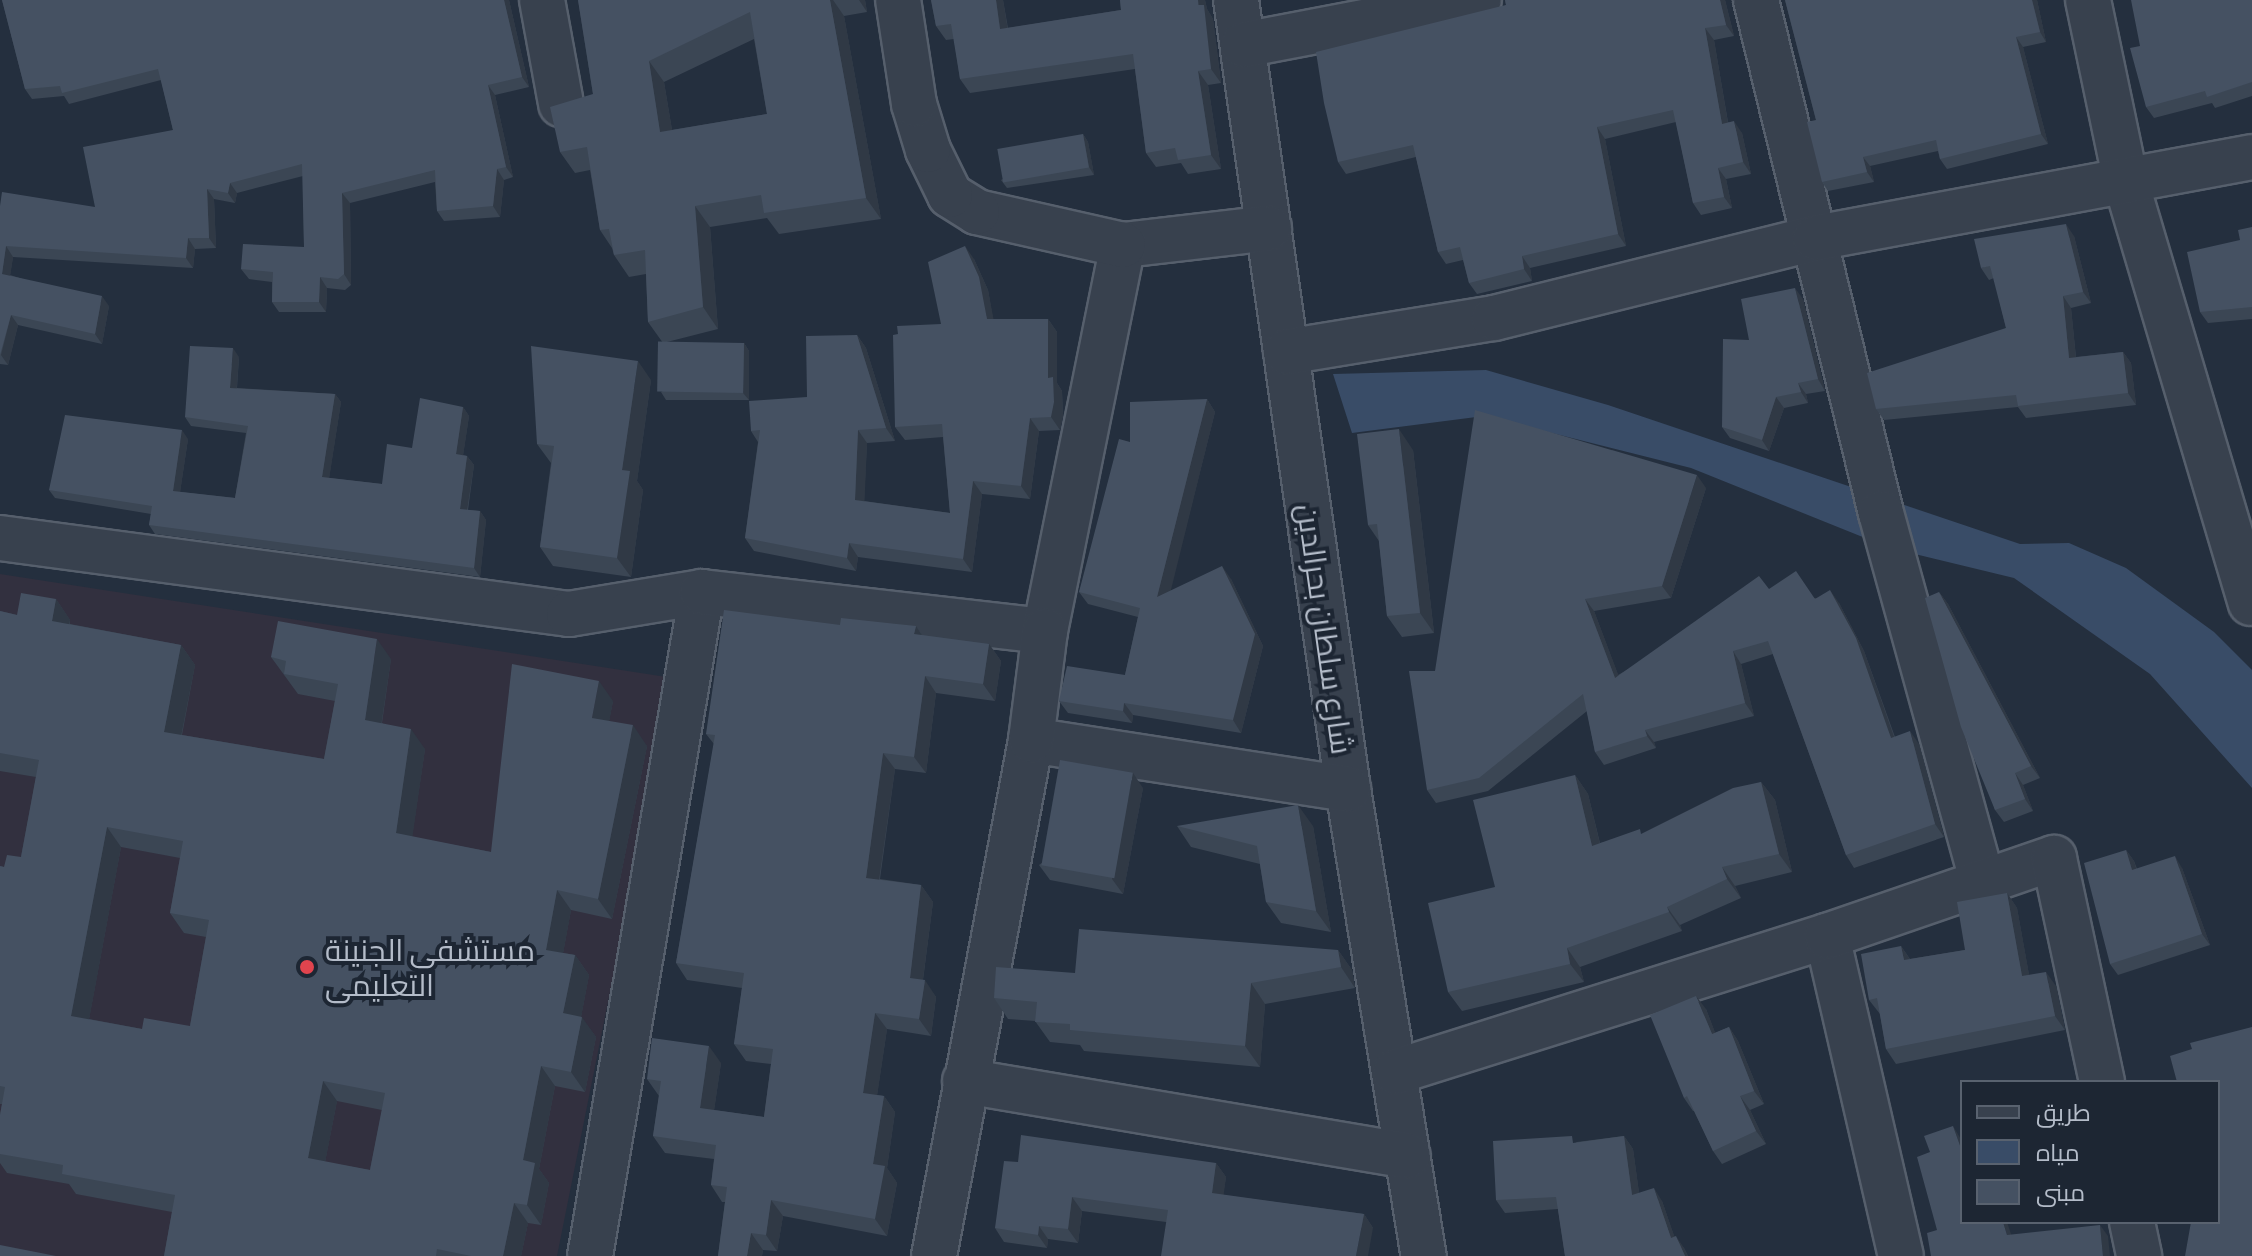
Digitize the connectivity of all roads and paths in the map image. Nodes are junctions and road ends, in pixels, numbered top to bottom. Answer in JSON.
{"nodes":[{"id":1,"x":542,"y":0,"type":"edge"},
{"id":2,"x":898,"y":0,"type":"edge"},
{"id":3,"x":1236,"y":0,"type":"edge"},
{"id":4,"x":1479,"y":0,"type":"edge"},
{"id":5,"x":1756,"y":0,"type":"edge"},
{"id":6,"x":2088,"y":0,"type":"edge"},
{"id":7,"x":1243,"y":45,"type":"junction"},
{"id":8,"x":561,"y":104,"type":"edge"},
{"id":9,"x":2252,"y":157,"type":"edge"},
{"id":10,"x":2126,"y":182,"type":"junction"},
{"id":11,"x":1269,"y":228,"type":"junction"},
{"id":12,"x":1815,"y":238,"type":"junction"},
{"id":13,"x":1123,"y":245,"type":"junction"},
{"id":14,"x":1286,"y":352,"type":"junction"},
{"id":15,"x":0,"y":538,"type":"edge"},
{"id":16,"x":702,"y":592,"type":"junction"},
{"id":17,"x":2251,"y":603,"type":"edge"},
{"id":18,"x":1045,"y":631,"type":"junction"},
{"id":19,"x":1031,"y":740,"type":"junction"},
{"id":20,"x":1348,"y":789,"type":"junction"},
{"id":21,"x":1982,"y":880,"type":"junction"},
{"id":22,"x":1827,"y":936,"type":"junction"},
{"id":23,"x":1395,"y":1072,"type":"junction"},
{"id":24,"x":2102,"y":1080,"type":"edge"},
{"id":25,"x":965,"y":1081,"type":"junction"},
{"id":26,"x":1408,"y":1156,"type":"junction"},
{"id":27,"x":2132,"y":1224,"type":"edge"},
{"id":28,"x":590,"y":1256,"type":"edge"},
{"id":29,"x":934,"y":1256,"type":"edge"},
{"id":30,"x":1424,"y":1256,"type":"edge"},
{"id":31,"x":1901,"y":1256,"type":"edge"},
{"id":32,"x":2139,"y":1256,"type":"edge"}],
"edges":[{"from":1,"to":8,"type":"street"},
{"from":2,"to":13,"type":"street"},
{"from":3,"to":7,"type":"street","name":"شارع سلطان بحرالدين"},
{"from":4,"to":7,"type":"street"},
{"from":5,"to":12,"type":"street"},
{"from":6,"to":10,"type":"street"},
{"from":7,"to":11,"type":"street","name":"شارع سلطان بحرالدين"},
{"from":9,"to":10,"type":"street"},
{"from":10,"to":12,"type":"street"},
{"from":10,"to":17,"type":"street"},
{"from":11,"to":13,"type":"street"},
{"from":11,"to":14,"type":"street","name":"شارع سلطان بحرالدين"},
{"from":12,"to":14,"type":"street"},
{"from":12,"to":21,"type":"street"},
{"from":13,"to":18,"type":"street"},
{"from":14,"to":20,"type":"street","name":"شارع سلطان بحرالدين"},
{"from":15,"to":16,"type":"street"},
{"from":16,"to":18,"type":"street"},
{"from":16,"to":28,"type":"street"},
{"from":18,"to":19,"type":"street"},
{"from":19,"to":20,"type":"street"},
{"from":19,"to":25,"type":"street"},
{"from":20,"to":23,"type":"street","name":"شارع سلطان بحرالدين"},
{"from":21,"to":22,"type":"street"},
{"from":21,"to":24,"type":"street"},
{"from":22,"to":23,"type":"street"},
{"from":22,"to":31,"type":"street"},
{"from":23,"to":26,"type":"street","name":"شارع سلطان بحرالدين"},
{"from":25,"to":26,"type":"street"},
{"from":25,"to":29,"type":"street"},
{"from":26,"to":30,"type":"street","name":"شارع سلطان بحرالدين"},
{"from":27,"to":32,"type":"street"}]}
